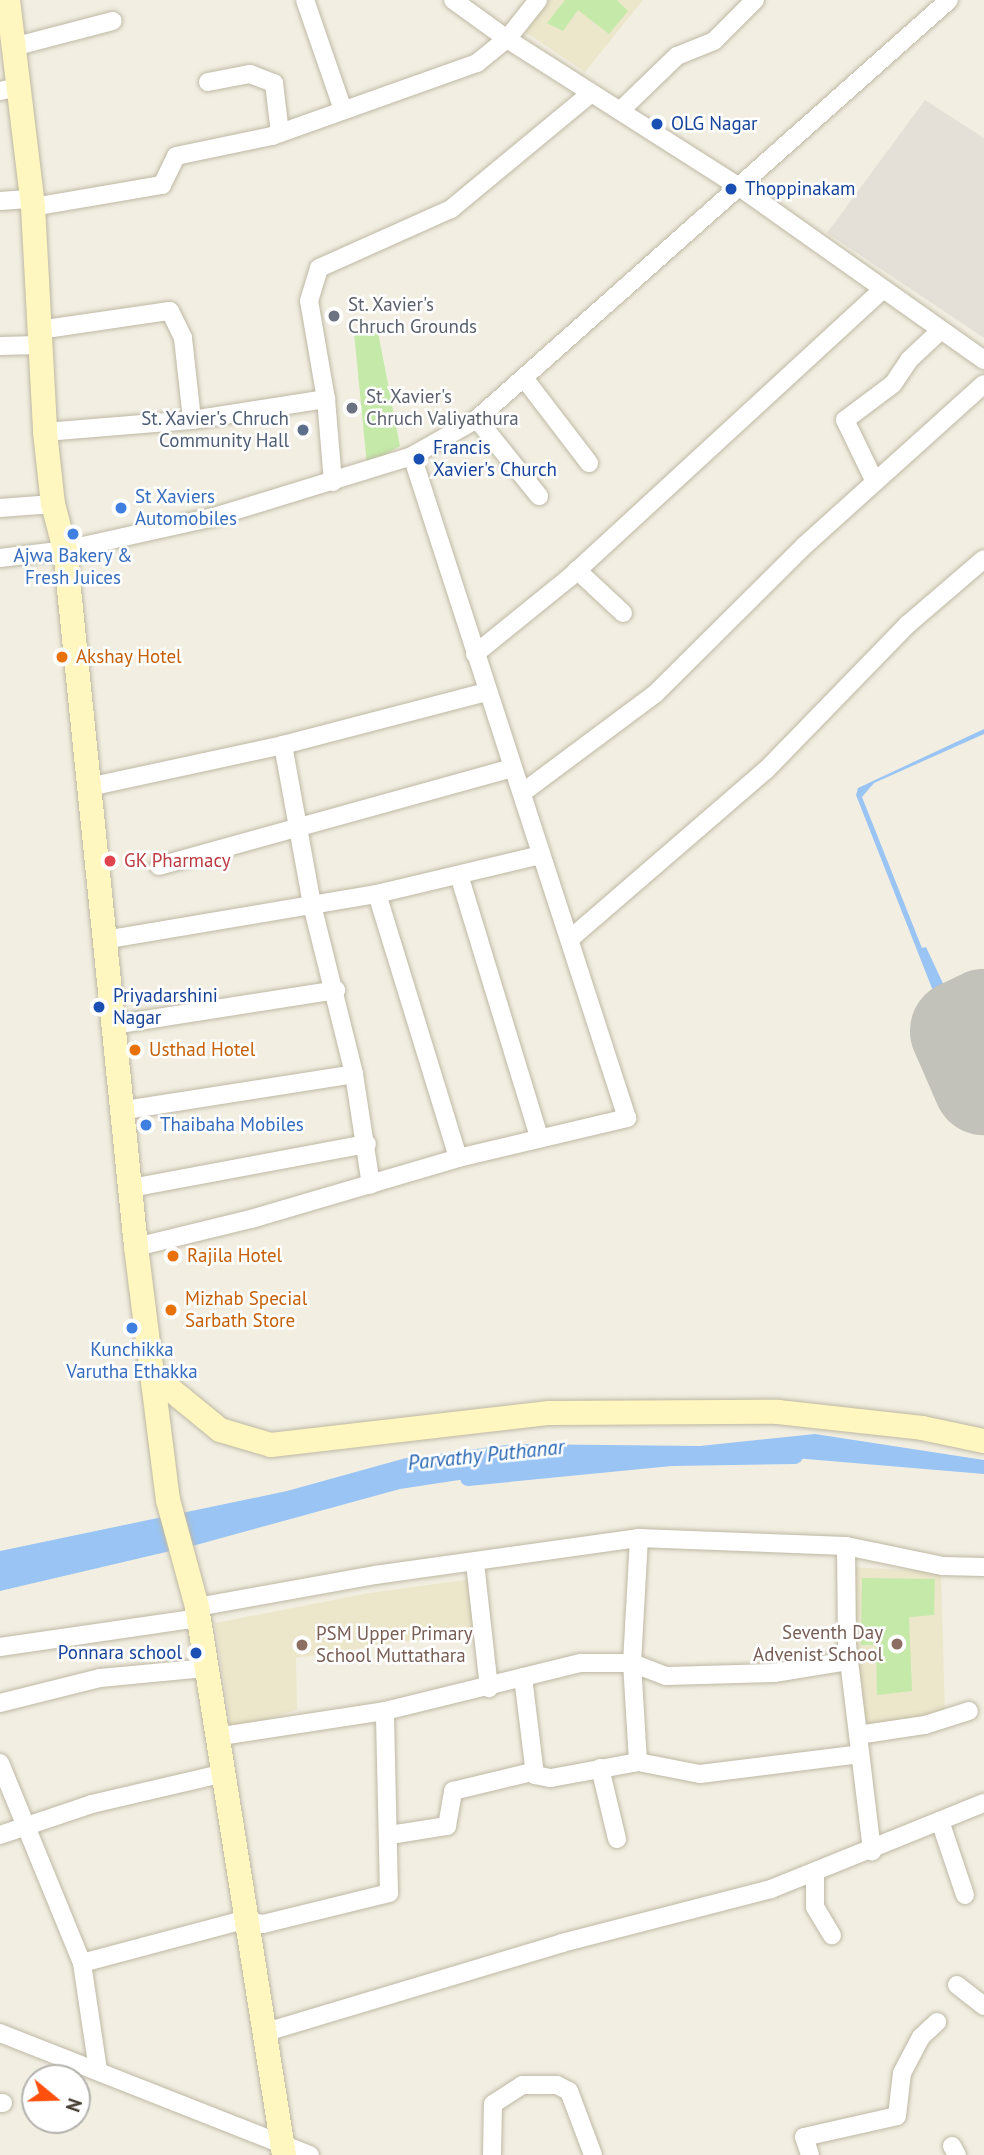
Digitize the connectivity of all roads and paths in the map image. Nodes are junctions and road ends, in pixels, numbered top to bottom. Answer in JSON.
{"nodes":[{"id":1,"x":8,"y":0,"type":"edge"},
{"id":2,"x":305,"y":0,"type":"edge"},
{"id":3,"x":453,"y":0,"type":"edge"},
{"id":4,"x":538,"y":0,"type":"edge"},
{"id":5,"x":755,"y":0,"type":"edge"},
{"id":6,"x":948,"y":0,"type":"edge"},
{"id":7,"x":113,"y":21,"type":"dead end"},
{"id":8,"x":507,"y":39,"type":"junction"},
{"id":9,"x":13,"y":47,"type":"junction"},
{"id":10,"x":208,"y":82,"type":"dead end"},
{"id":11,"x":9,"y":89,"type":"edge"},
{"id":12,"x":590,"y":94,"type":"junction"},
{"id":13,"x":343,"y":110,"type":"junction"},
{"id":14,"x":621,"y":110,"type":"junction"},
{"id":15,"x":280,"y":133,"type":"junction"},
{"id":16,"x":741,"y":188,"type":"junction"},
{"id":17,"x":0,"y":201,"type":"edge"},
{"id":18,"x":33,"y":203,"type":"junction"},
{"id":19,"x":882,"y":290,"type":"junction"},
{"id":20,"x":941,"y":330,"type":"junction"},
{"id":21,"x":39,"y":337,"type":"junction"},
{"id":22,"x":0,"y":346,"type":"edge"},
{"id":23,"x":984,"y":360,"type":"edge"},
{"id":24,"x":524,"y":378,"type":"junction"},
{"id":25,"x":984,"y":384,"type":"edge"},
{"id":26,"x":326,"y":399,"type":"junction"},
{"id":27,"x":477,"y":419,"type":"junction"},
{"id":28,"x":191,"y":420,"type":"junction"},
{"id":29,"x":45,"y":432,"type":"junction"},
{"id":30,"x":412,"y":456,"type":"junction"},
{"id":31,"x":589,"y":463,"type":"dead end"},
{"id":32,"x":333,"y":482,"type":"junction"},
{"id":33,"x":875,"y":482,"type":"junction"},
{"id":34,"x":540,"y":496,"type":"dead end"},
{"id":35,"x":53,"y":504,"type":"junction"},
{"id":36,"x":0,"y":508,"type":"edge"},
{"id":37,"x":65,"y":550,"type":"junction"},
{"id":38,"x":0,"y":558,"type":"edge"},
{"id":39,"x":984,"y":559,"type":"edge"},
{"id":40,"x":578,"y":570,"type":"junction"},
{"id":41,"x":623,"y":613,"type":"dead end"},
{"id":42,"x":475,"y":654,"type":"junction"},
{"id":43,"x":487,"y":692,"type":"junction"},
{"id":44,"x":283,"y":746,"type":"junction"},
{"id":45,"x":513,"y":768,"type":"junction"},
{"id":46,"x":89,"y":787,"type":"junction"},
{"id":47,"x":522,"y":793,"type":"junction"},
{"id":48,"x":300,"y":825,"type":"junction"},
{"id":49,"x":541,"y":855,"type":"junction"},
{"id":50,"x":159,"y":866,"type":"dead end"},
{"id":51,"x":459,"y":875,"type":"junction"},
{"id":52,"x":377,"y":894,"type":"junction"},
{"id":53,"x":312,"y":905,"type":"junction"},
{"id":54,"x":570,"y":939,"type":"junction"},
{"id":55,"x":104,"y":940,"type":"junction"},
{"id":56,"x":336,"y":990,"type":"junction"},
{"id":57,"x":113,"y":1026,"type":"junction"},
{"id":58,"x":354,"y":1074,"type":"junction"},
{"id":59,"x":125,"y":1110,"type":"junction"},
{"id":60,"x":539,"y":1138,"type":"junction"},
{"id":61,"x":367,"y":1144,"type":"junction"},
{"id":62,"x":458,"y":1158,"type":"junction"},
{"id":63,"x":371,"y":1185,"type":"junction"},
{"id":64,"x":131,"y":1188,"type":"junction"},
{"id":65,"x":136,"y":1247,"type":"junction"},
{"id":66,"x":154,"y":1376,"type":"junction"},
{"id":67,"x":984,"y":1441,"type":"edge"},
{"id":68,"x":639,"y":1538,"type":"junction"},
{"id":69,"x":846,"y":1546,"type":"junction"},
{"id":70,"x":475,"y":1563,"type":"junction"},
{"id":71,"x":984,"y":1567,"type":"edge"},
{"id":72,"x":197,"y":1612,"type":"junction"},
{"id":73,"x":0,"y":1647,"type":"edge"},
{"id":74,"x":849,"y":1661,"type":"junction"},
{"id":75,"x":632,"y":1662,"type":"junction"},
{"id":76,"x":205,"y":1668,"type":"junction"},
{"id":77,"x":523,"y":1676,"type":"junction"},
{"id":78,"x":489,"y":1688,"type":"junction"},
{"id":79,"x":0,"y":1703,"type":"edge"},
{"id":80,"x":385,"y":1711,"type":"junction"},
{"id":81,"x":969,"y":1711,"type":"dead end"},
{"id":82,"x":858,"y":1734,"type":"junction"},
{"id":83,"x":215,"y":1737,"type":"junction"},
{"id":84,"x":860,"y":1754,"type":"junction"},
{"id":85,"x":638,"y":1762,"type":"junction"},
{"id":86,"x":1,"y":1768,"type":"edge"},
{"id":87,"x":600,"y":1768,"type":"junction"},
{"id":88,"x":532,"y":1772,"type":"junction"},
{"id":89,"x":224,"y":1773,"type":"junction"},
{"id":90,"x":984,"y":1803,"type":"edge"},
{"id":91,"x":940,"y":1821,"type":"junction"},
{"id":92,"x":25,"y":1827,"type":"junction"},
{"id":93,"x":0,"y":1835,"type":"edge"},
{"id":94,"x":390,"y":1835,"type":"junction"},
{"id":95,"x":617,"y":1839,"type":"dead end"},
{"id":96,"x":872,"y":1852,"type":"junction"},
{"id":97,"x":815,"y":1873,"type":"junction"},
{"id":98,"x":965,"y":1895,"type":"dead end"},
{"id":99,"x":244,"y":1920,"type":"junction"},
{"id":100,"x":832,"y":1935,"type":"dead end"},
{"id":101,"x":82,"y":1963,"type":"junction"},
{"id":102,"x":957,"y":1985,"type":"dead end"},
{"id":103,"x":984,"y":2006,"type":"edge"},
{"id":104,"x":937,"y":2022,"type":"dead end"},
{"id":105,"x":266,"y":2032,"type":"junction"},
{"id":106,"x":0,"y":2033,"type":"edge"},
{"id":107,"x":98,"y":2070,"type":"junction"},
{"id":108,"x":282,"y":2148,"type":"edge"},
{"id":109,"x":310,"y":2155,"type":"edge"},
{"id":110,"x":492,"y":2155,"type":"edge"},
{"id":111,"x":593,"y":2155,"type":"edge"},
{"id":112,"x":810,"y":2155,"type":"edge"}],
"edges":[{"from":1,"to":9,"type":"main road"},
{"from":2,"to":13,"type":"street"},
{"from":3,"to":8,"type":"street"},
{"from":4,"to":8,"type":"street"},
{"from":5,"to":14,"type":"street"},
{"from":6,"to":16,"type":"street"},
{"from":7,"to":9,"type":"street"},
{"from":8,"to":12,"type":"street"},
{"from":8,"to":13,"type":"street"},
{"from":9,"to":11,"type":"main road"},
{"from":10,"to":15,"type":"street"},
{"from":11,"to":18,"type":"main road"},
{"from":12,"to":14,"type":"street"},
{"from":12,"to":26,"type":"street"},
{"from":13,"to":15,"type":"street"},
{"from":14,"to":16,"type":"street"},
{"from":15,"to":18,"type":"street"},
{"from":16,"to":19,"type":"street"},
{"from":16,"to":24,"type":"street"},
{"from":17,"to":18,"type":"street"},
{"from":18,"to":21,"type":"main road"},
{"from":19,"to":20,"type":"street"},
{"from":19,"to":40,"type":"street"},
{"from":20,"to":23,"type":"street"},
{"from":20,"to":33,"type":"street"},
{"from":21,"to":22,"type":"street"},
{"from":21,"to":28,"type":"street"},
{"from":21,"to":29,"type":"main road"},
{"from":24,"to":27,"type":"street"},
{"from":24,"to":31,"type":"street"},
{"from":25,"to":33,"type":"street"},
{"from":26,"to":28,"type":"street"},
{"from":26,"to":32,"type":"street"},
{"from":27,"to":30,"type":"street"},
{"from":27,"to":34,"type":"street"},
{"from":28,"to":29,"type":"street"},
{"from":29,"to":35,"type":"main road"},
{"from":30,"to":32,"type":"street"},
{"from":30,"to":42,"type":"street"},
{"from":32,"to":37,"type":"street"},
{"from":33,"to":47,"type":"street"},
{"from":35,"to":36,"type":"street"},
{"from":35,"to":37,"type":"main road"},
{"from":37,"to":38,"type":"street"},
{"from":37,"to":46,"type":"main road"},
{"from":39,"to":54,"type":"street"},
{"from":40,"to":41,"type":"street"},
{"from":40,"to":42,"type":"street"},
{"from":42,"to":43,"type":"street"},
{"from":43,"to":44,"type":"street"},
{"from":43,"to":45,"type":"street"},
{"from":44,"to":46,"type":"street"},
{"from":44,"to":48,"type":"street"},
{"from":45,"to":47,"type":"street"},
{"from":45,"to":48,"type":"street"},
{"from":46,"to":55,"type":"main road"},
{"from":47,"to":49,"type":"street"},
{"from":48,"to":50,"type":"street"},
{"from":48,"to":53,"type":"street"},
{"from":49,"to":51,"type":"street"},
{"from":49,"to":54,"type":"street"},
{"from":51,"to":52,"type":"street"},
{"from":51,"to":60,"type":"street"},
{"from":52,"to":53,"type":"street"},
{"from":52,"to":62,"type":"street"},
{"from":53,"to":55,"type":"street"},
{"from":53,"to":56,"type":"street"},
{"from":54,"to":60,"type":"street"},
{"from":55,"to":57,"type":"main road"},
{"from":56,"to":57,"type":"street"},
{"from":56,"to":58,"type":"street"},
{"from":57,"to":59,"type":"main road"},
{"from":58,"to":59,"type":"street"},
{"from":58,"to":61,"type":"street"},
{"from":59,"to":64,"type":"main road"},
{"from":60,"to":62,"type":"street"},
{"from":61,"to":63,"type":"street"},
{"from":61,"to":64,"type":"street"},
{"from":62,"to":63,"type":"street"},
{"from":63,"to":65,"type":"street"},
{"from":64,"to":65,"type":"main road"},
{"from":65,"to":66,"type":"main road"},
{"from":66,"to":67,"type":"main road"},
{"from":66,"to":72,"type":"main road"},
{"from":68,"to":69,"type":"street"},
{"from":68,"to":70,"type":"street"},
{"from":68,"to":75,"type":"street"},
{"from":69,"to":71,"type":"street"},
{"from":69,"to":74,"type":"street"},
{"from":70,"to":72,"type":"street"},
{"from":70,"to":78,"type":"street"},
{"from":72,"to":73,"type":"street"},
{"from":72,"to":76,"type":"main road"},
{"from":74,"to":75,"type":"street"},
{"from":74,"to":82,"type":"street"},
{"from":75,"to":77,"type":"street"},
{"from":75,"to":85,"type":"street"},
{"from":76,"to":79,"type":"street"},
{"from":76,"to":83,"type":"main road"},
{"from":77,"to":78,"type":"street"},
{"from":77,"to":88,"type":"street"},
{"from":78,"to":80,"type":"street"},
{"from":80,"to":83,"type":"street"},
{"from":80,"to":94,"type":"street"},
{"from":81,"to":82,"type":"street"},
{"from":82,"to":84,"type":"street"},
{"from":83,"to":89,"type":"main road"},
{"from":84,"to":85,"type":"street"},
{"from":84,"to":96,"type":"street"},
{"from":85,"to":87,"type":"street"},
{"from":86,"to":92,"type":"street"},
{"from":87,"to":88,"type":"street"},
{"from":87,"to":95,"type":"street"},
{"from":88,"to":94,"type":"street"},
{"from":89,"to":92,"type":"street"},
{"from":89,"to":99,"type":"main road"},
{"from":90,"to":91,"type":"street"},
{"from":91,"to":96,"type":"street"},
{"from":91,"to":98,"type":"street"},
{"from":92,"to":93,"type":"street"},
{"from":92,"to":101,"type":"street"},
{"from":94,"to":99,"type":"street"},
{"from":96,"to":97,"type":"street"},
{"from":97,"to":100,"type":"street"},
{"from":97,"to":105,"type":"street"},
{"from":99,"to":101,"type":"street"},
{"from":99,"to":105,"type":"main road"},
{"from":101,"to":107,"type":"street"},
{"from":102,"to":103,"type":"street"},
{"from":104,"to":112,"type":"street"},
{"from":105,"to":108,"type":"main road"},
{"from":106,"to":107,"type":"street"},
{"from":107,"to":108,"type":"street"},
{"from":108,"to":109,"type":"street"},
{"from":110,"to":111,"type":"street"}]}
